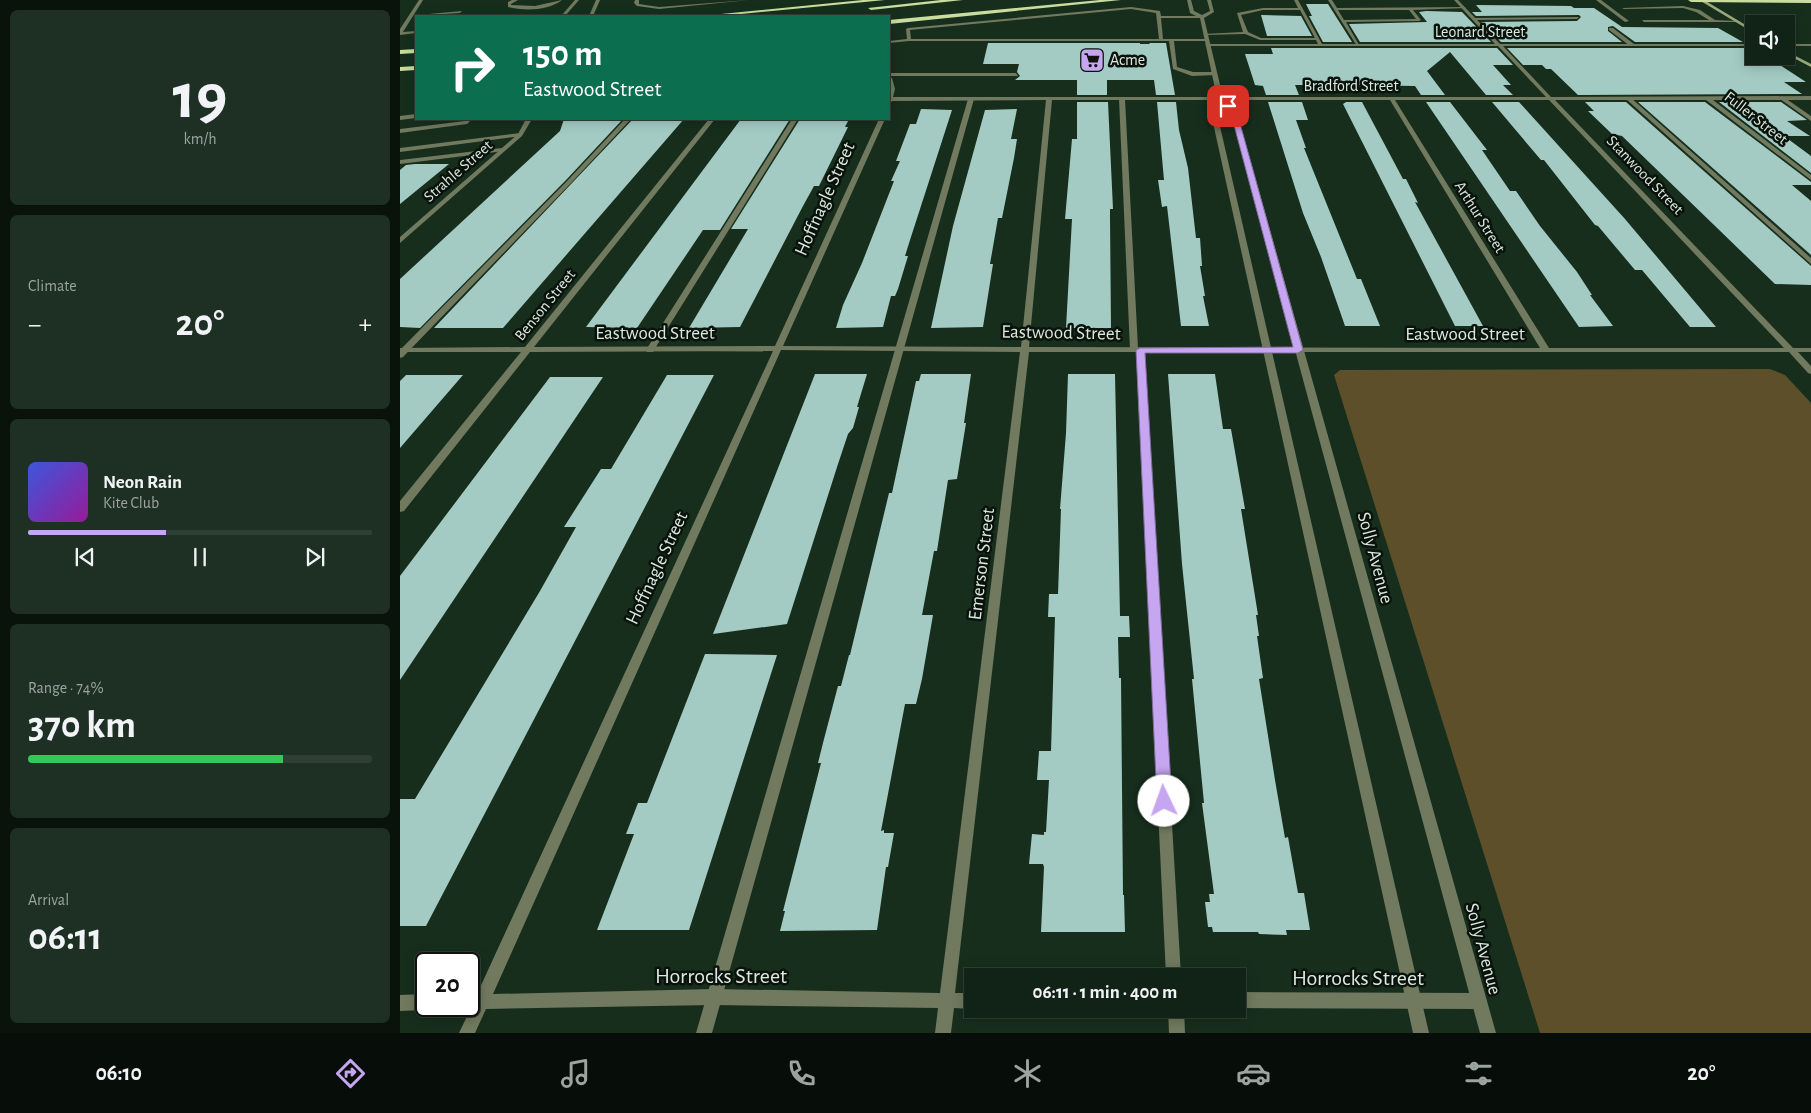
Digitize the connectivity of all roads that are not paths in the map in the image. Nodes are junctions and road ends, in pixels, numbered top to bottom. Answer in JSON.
{"nodes":[{"id":1,"x":421,"y":0,"type":"edge"},
{"id":2,"x":516,"y":0,"type":"edge"},
{"id":3,"x":561,"y":0,"type":"edge"},
{"id":4,"x":577,"y":0,"type":"edge"},
{"id":5,"x":598,"y":0,"type":"edge"},
{"id":6,"x":636,"y":0,"type":"edge"},
{"id":7,"x":747,"y":0,"type":"edge"},
{"id":8,"x":882,"y":0,"type":"edge"},
{"id":9,"x":960,"y":0,"type":"edge"},
{"id":10,"x":1118,"y":0,"type":"edge"},
{"id":11,"x":1189,"y":0,"type":"edge"},
{"id":12,"x":1209,"y":0,"type":"edge"},
{"id":13,"x":1296,"y":0,"type":"edge"},
{"id":14,"x":1330,"y":0,"type":"edge"},
{"id":15,"x":1456,"y":0,"type":"edge"},
{"id":16,"x":1598,"y":0,"type":"edge"},
{"id":17,"x":1627,"y":0,"type":"edge"},
{"id":18,"x":1691,"y":0,"type":"edge"},
{"id":19,"x":1701,"y":0,"type":"edge"},
{"id":20,"x":859,"y":1,"type":"edge"},
{"id":21,"x":1811,"y":1,"type":"edge"},
{"id":22,"x":1464,"y":8,"type":"junction"},
{"id":23,"x":1624,"y":8,"type":"dead end"},
{"id":24,"x":1638,"y":8,"type":"junction"},
{"id":25,"x":1301,"y":9,"type":"junction"},
{"id":26,"x":1335,"y":9,"type":"junction"},
{"id":27,"x":1410,"y":9,"type":"junction"},
{"id":28,"x":460,"y":12,"type":"dead end"},
{"id":29,"x":815,"y":14,"type":"dead end"},
{"id":30,"x":428,"y":15,"type":"edge"},
{"id":31,"x":564,"y":15,"type":"edge"},
{"id":32,"x":591,"y":15,"type":"edge"},
{"id":33,"x":714,"y":15,"type":"edge"},
{"id":34,"x":415,"y":16,"type":"edge"},
{"id":35,"x":410,"y":17,"type":"junction"},
{"id":36,"x":1202,"y":17,"type":"junction"},
{"id":37,"x":1159,"y":18,"type":"junction"},
{"id":38,"x":1474,"y":18,"type":"junction"},
{"id":39,"x":1577,"y":18,"type":"dead end"},
{"id":40,"x":1342,"y":21,"type":"junction"},
{"id":41,"x":1626,"y":21,"type":"dead end"},
{"id":42,"x":1644,"y":21,"type":"dead end"},
{"id":43,"x":1714,"y":21,"type":"junction"},
{"id":44,"x":1735,"y":21,"type":"junction"},
{"id":45,"x":890,"y":22,"type":"edge"},
{"id":46,"x":1745,"y":27,"type":"edge"},
{"id":47,"x":1611,"y":29,"type":"dead end"},
{"id":48,"x":415,"y":32,"type":"edge"},
{"id":49,"x":1246,"y":33,"type":"junction"},
{"id":50,"x":400,"y":34,"type":"edge"},
{"id":51,"x":1205,"y":34,"type":"junction"},
{"id":52,"x":1317,"y":38,"type":"junction"},
{"id":53,"x":910,"y":40,"type":"junction"},
{"id":54,"x":1161,"y":40,"type":"junction"},
{"id":55,"x":1171,"y":40,"type":"junction"},
{"id":56,"x":890,"y":42,"type":"edge"},
{"id":57,"x":1207,"y":43,"type":"junction"},
{"id":58,"x":1499,"y":44,"type":"junction"},
{"id":59,"x":1321,"y":45,"type":"junction"},
{"id":60,"x":1357,"y":45,"type":"junction"},
{"id":61,"x":1632,"y":45,"type":"junction"},
{"id":62,"x":1745,"y":45,"type":"edge"},
{"id":63,"x":1795,"y":45,"type":"edge"},
{"id":64,"x":1811,"y":45,"type":"edge"},
{"id":65,"x":415,"y":51,"type":"edge"},
{"id":66,"x":400,"y":52,"type":"edge"},
{"id":67,"x":1795,"y":57,"type":"edge"},
{"id":68,"x":1811,"y":66,"type":"edge"},
{"id":69,"x":415,"y":68,"type":"edge"},
{"id":70,"x":400,"y":69,"type":"edge"},
{"id":71,"x":1214,"y":74,"type":"junction"},
{"id":72,"x":890,"y":76,"type":"edge"},
{"id":73,"x":1016,"y":76,"type":"dead end"},
{"id":74,"x":890,"y":80,"type":"edge"},
{"id":75,"x":971,"y":98,"type":"junction"},
{"id":76,"x":1049,"y":98,"type":"junction"},
{"id":77,"x":1122,"y":98,"type":"junction"},
{"id":78,"x":1220,"y":98,"type":"junction"},
{"id":79,"x":1391,"y":98,"type":"junction"},
{"id":80,"x":1551,"y":98,"type":"junction"},
{"id":81,"x":1628,"y":98,"type":"junction"},
{"id":82,"x":1708,"y":98,"type":"junction"},
{"id":83,"x":1782,"y":98,"type":"junction"},
{"id":84,"x":1811,"y":98,"type":"edge"},
{"id":85,"x":890,"y":101,"type":"edge"},
{"id":86,"x":415,"y":116,"type":"edge"},
{"id":87,"x":400,"y":118,"type":"edge"},
{"id":88,"x":1811,"y":119,"type":"edge"},
{"id":89,"x":468,"y":120,"type":"edge"},
{"id":90,"x":528,"y":120,"type":"edge"},
{"id":91,"x":627,"y":120,"type":"edge"},
{"id":92,"x":711,"y":120,"type":"edge"},
{"id":93,"x":794,"y":120,"type":"edge"},
{"id":94,"x":882,"y":120,"type":"edge"},
{"id":95,"x":400,"y":131,"type":"edge"},
{"id":96,"x":520,"y":135,"type":"junction"},
{"id":97,"x":400,"y":150,"type":"edge"},
{"id":98,"x":502,"y":150,"type":"junction"},
{"id":99,"x":400,"y":162,"type":"edge"},
{"id":100,"x":1811,"y":178,"type":"edge"},
{"id":101,"x":400,"y":241,"type":"edge"},
{"id":102,"x":1811,"y":262,"type":"edge"},
{"id":103,"x":778,"y":348,"type":"junction"},
{"id":104,"x":900,"y":348,"type":"junction"},
{"id":105,"x":1025,"y":348,"type":"junction"},
{"id":106,"x":529,"y":349,"type":"junction"},
{"id":107,"x":650,"y":350,"type":"junction"},
{"id":108,"x":1137,"y":350,"type":"junction"},
{"id":109,"x":1268,"y":350,"type":"junction"},
{"id":110,"x":1298,"y":350,"type":"junction"},
{"id":111,"x":1546,"y":350,"type":"junction"},
{"id":112,"x":1791,"y":350,"type":"junction"},
{"id":113,"x":1811,"y":350,"type":"edge"},
{"id":114,"x":402,"y":352,"type":"edge"},
{"id":115,"x":1811,"y":371,"type":"edge"},
{"id":116,"x":400,"y":508,"type":"edge"},
{"id":117,"x":1174,"y":968,"type":"edge"},
{"id":118,"x":480,"y":989,"type":"edge"},
{"id":119,"x":714,"y":997,"type":"junction"},
{"id":120,"x":1246,"y":1000,"type":"edge"},
{"id":121,"x":1414,"y":1000,"type":"junction"},
{"id":122,"x":947,"y":1001,"type":"junction"},
{"id":123,"x":964,"y":1001,"type":"edge"},
{"id":124,"x":1479,"y":1001,"type":"junction"},
{"id":125,"x":415,"y":1002,"type":"edge"},
{"id":126,"x":480,"y":1002,"type":"edge"},
{"id":127,"x":400,"y":1003,"type":"edge"},
{"id":128,"x":471,"y":1017,"type":"edge"},
{"id":129,"x":1176,"y":1018,"type":"edge"},
{"id":130,"x":467,"y":1033,"type":"edge"},
{"id":131,"x":704,"y":1033,"type":"edge"},
{"id":132,"x":943,"y":1033,"type":"edge"},
{"id":133,"x":1177,"y":1033,"type":"edge"},
{"id":134,"x":1421,"y":1033,"type":"edge"},
{"id":135,"x":1488,"y":1033,"type":"edge"}],
"edges":[{"from":1,"to":35,"type":"street"},
{"from":2,"to":3,"type":"street"},
{"from":4,"to":31,"type":"street"},
{"from":5,"to":32,"type":"street"},
{"from":6,"to":7,"type":"street"},
{"from":8,"to":20,"type":"highway"},
{"from":9,"to":29,"type":"highway"},
{"from":10,"to":45,"type":"highway"},
{"from":11,"to":36,"type":"street","name":"Solly Avenue"},
{"from":12,"to":36,"type":"street"},
{"from":13,"to":25,"type":"street"},
{"from":14,"to":26,"type":"street"},
{"from":15,"to":22,"type":"street","name":"Stanwood Street"},
{"from":16,"to":41,"type":"street"},
{"from":17,"to":24,"type":"street"},
{"from":18,"to":19,"type":"highway"},
{"from":19,"to":21,"type":"highway"},
{"from":19,"to":44,"type":"main road"},
{"from":20,"to":33,"type":"highway"},
{"from":22,"to":27,"type":"street"},
{"from":22,"to":38,"type":"street","name":"Stanwood Street"},
{"from":23,"to":24,"type":"street"},
{"from":24,"to":43,"type":"street"},
{"from":25,"to":49,"type":"street"},
{"from":25,"to":52,"type":"street"},
{"from":26,"to":27,"type":"street"},
{"from":26,"to":40,"type":"street"},
{"from":27,"to":40,"type":"street"},
{"from":28,"to":30,"type":"street"},
{"from":34,"to":35,"type":"street"},
{"from":35,"to":50,"type":"street"},
{"from":36,"to":37,"type":"street"},
{"from":36,"to":51,"type":"street","name":"Solly Avenue"},
{"from":37,"to":53,"type":"street"},
{"from":37,"to":54,"type":"street"},
{"from":38,"to":39,"type":"street"},
{"from":38,"to":58,"type":"street","name":"Stanwood Street"},
{"from":40,"to":60,"type":"street"},
{"from":42,"to":43,"type":"street"},
{"from":43,"to":44,"type":"street"},
{"from":44,"to":46,"type":"main road"},
{"from":47,"to":61,"type":"street"},
{"from":48,"to":50,"type":"street"},
{"from":49,"to":51,"type":"street"},
{"from":49,"to":52,"type":"street"},
{"from":51,"to":57,"type":"street","name":"Solly Avenue"},
{"from":52,"to":59,"type":"street"},
{"from":53,"to":54,"type":"street","name":"Leonard Street"},
{"from":53,"to":56,"type":"street","name":"Leonard Street"},
{"from":54,"to":55,"type":"street","name":"Leonard Street"},
{"from":55,"to":57,"type":"street","name":"Leonard Street"},
{"from":55,"to":71,"type":"street"},
{"from":57,"to":59,"type":"street","name":"Leonard Street"},
{"from":57,"to":71,"type":"street","name":"Solly Avenue"},
{"from":58,"to":60,"type":"street","name":"Leonard Street"},
{"from":58,"to":61,"type":"street","name":"Leonard Street"},
{"from":58,"to":80,"type":"street","name":"Stanwood Street"},
{"from":59,"to":60,"type":"street","name":"Leonard Street"},
{"from":61,"to":62,"type":"street","name":"Leonard Street"},
{"from":63,"to":64,"type":"street"},
{"from":65,"to":66,"type":"highway"},
{"from":67,"to":68,"type":"main road"},
{"from":69,"to":70,"type":"highway"},
{"from":71,"to":78,"type":"street","name":"Solly Avenue"},
{"from":72,"to":73,"type":"street"},
{"from":74,"to":85,"type":"street"},
{"from":75,"to":76,"type":"street","name":"Bradford Street"},
{"from":75,"to":85,"type":"street","name":"Bradford Street"},
{"from":75,"to":104,"type":"street"},
{"from":76,"to":77,"type":"street","name":"Bradford Street"},
{"from":76,"to":105,"type":"street","name":"Emerson Street"},
{"from":77,"to":78,"type":"street","name":"Bradford Street"},
{"from":77,"to":108,"type":"street"},
{"from":78,"to":79,"type":"street","name":"Bradford Street"},
{"from":78,"to":109,"type":"street","name":"Solly Avenue"},
{"from":78,"to":110,"type":"street","name":"Solly Avenue"},
{"from":79,"to":80,"type":"street","name":"Bradford Street"},
{"from":79,"to":111,"type":"street","name":"Arthur Street"},
{"from":80,"to":81,"type":"street","name":"Bradford Street"},
{"from":80,"to":112,"type":"street","name":"Stanwood Street"},
{"from":81,"to":82,"type":"street","name":"Bradford Street"},
{"from":81,"to":102,"type":"street"},
{"from":82,"to":83,"type":"street","name":"Bradford Street"},
{"from":82,"to":100,"type":"street","name":"Fuller Street"},
{"from":83,"to":84,"type":"street","name":"Bradford Street"},
{"from":83,"to":88,"type":"street"},
{"from":86,"to":87,"type":"street"},
{"from":89,"to":95,"type":"street"},
{"from":90,"to":96,"type":"street","name":"Strahle Street"},
{"from":91,"to":114,"type":"street"},
{"from":92,"to":106,"type":"street","name":"Benson Street"},
{"from":93,"to":107,"type":"street"},
{"from":94,"to":103,"type":"street","name":"Hoffnagle Street"},
{"from":96,"to":97,"type":"street"},
{"from":96,"to":98,"type":"street","name":"Strahle Street"},
{"from":98,"to":99,"type":"street"},
{"from":98,"to":101,"type":"street","name":"Strahle Street"},
{"from":103,"to":104,"type":"street","name":"Eastwood Street"},
{"from":103,"to":107,"type":"street","name":"Eastwood Street"},
{"from":103,"to":118,"type":"street","name":"Hoffnagle Street"},
{"from":104,"to":105,"type":"street","name":"Eastwood Street"},
{"from":104,"to":119,"type":"street"},
{"from":105,"to":108,"type":"street","name":"Eastwood Street"},
{"from":105,"to":122,"type":"street","name":"Emerson Street"},
{"from":106,"to":107,"type":"street","name":"Eastwood Street"},
{"from":106,"to":114,"type":"street","name":"Eastwood Street"},
{"from":106,"to":116,"type":"street","name":"Benson Street"},
{"from":108,"to":109,"type":"street","name":"Eastwood Street"},
{"from":108,"to":117,"type":"street"},
{"from":109,"to":110,"type":"street","name":"Eastwood Street"},
{"from":109,"to":121,"type":"street","name":"Solly Avenue"},
{"from":110,"to":111,"type":"street","name":"Eastwood Street"},
{"from":110,"to":124,"type":"street","name":"Solly Avenue"},
{"from":111,"to":112,"type":"street","name":"Eastwood Street"},
{"from":112,"to":113,"type":"street","name":"Eastwood Street"},
{"from":112,"to":115,"type":"street","name":"Stanwood Street"},
{"from":119,"to":122,"type":"street","name":"Horrocks Street"},
{"from":119,"to":126,"type":"street","name":"Horrocks Street"},
{"from":119,"to":131,"type":"street"},
{"from":120,"to":121,"type":"street","name":"Horrocks Street"},
{"from":121,"to":124,"type":"street","name":"Horrocks Street"},
{"from":121,"to":134,"type":"street","name":"Solly Avenue"},
{"from":122,"to":123,"type":"street","name":"Horrocks Street"},
{"from":122,"to":132,"type":"street","name":"Emerson Street"},
{"from":124,"to":135,"type":"street","name":"Solly Avenue"},
{"from":125,"to":127,"type":"street"},
{"from":128,"to":130,"type":"street","name":"Hoffnagle Street"},
{"from":129,"to":133,"type":"street"}]}
